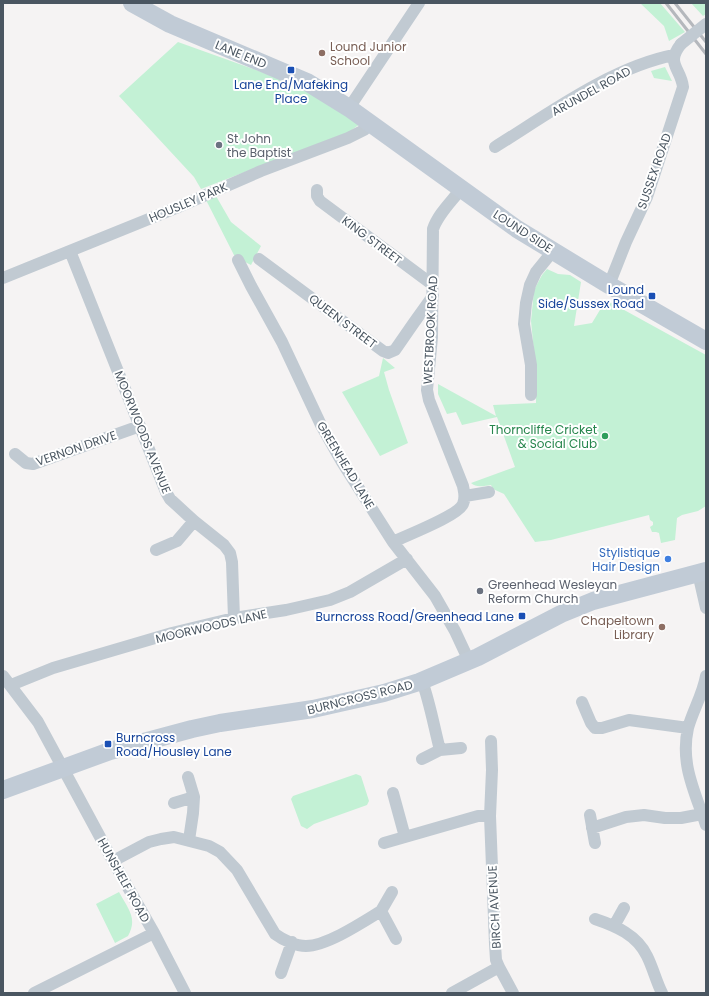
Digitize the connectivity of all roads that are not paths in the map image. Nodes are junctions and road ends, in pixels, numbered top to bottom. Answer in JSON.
{"nodes":[{"id":1,"x":132,"y":3,"type":"edge"},
{"id":2,"x":419,"y":3,"type":"edge"},
{"id":3,"x":706,"y":24,"type":"edge"},
{"id":4,"x":674,"y":55,"type":"junction"},
{"id":5,"x":349,"y":108,"type":"junction"},
{"id":6,"x":370,"y":123,"type":"junction"},
{"id":7,"x":495,"y":148,"type":"dead end"},
{"id":8,"x":461,"y":189,"type":"junction"},
{"id":9,"x":317,"y":190,"type":"dead end"},
{"id":10,"x":70,"y":251,"type":"junction"},
{"id":11,"x":553,"y":251,"type":"junction"},
{"id":12,"x":259,"y":259,"type":"dead end"},
{"id":13,"x":238,"y":260,"type":"dead end"},
{"id":14,"x":3,"y":278,"type":"edge"},
{"id":15,"x":609,"y":285,"type":"junction"},
{"id":16,"x":433,"y":291,"type":"junction"},
{"id":17,"x":706,"y":341,"type":"edge"},
{"id":18,"x":531,"y":395,"type":"dead end"},
{"id":19,"x":140,"y":426,"type":"junction"},
{"id":20,"x":14,"y":454,"type":"dead end"},
{"id":21,"x":489,"y":492,"type":"dead end"},
{"id":22,"x":466,"y":496,"type":"junction"},
{"id":23,"x":194,"y":522,"type":"junction"},
{"id":24,"x":393,"y":542,"type":"junction"},
{"id":25,"x":156,"y":550,"type":"dead end"},
{"id":26,"x":406,"y":559,"type":"junction"},
{"id":27,"x":702,"y":572,"type":"edge"},
{"id":28,"x":706,"y":608,"type":"edge"},
{"id":29,"x":234,"y":618,"type":"junction"},
{"id":30,"x":469,"y":661,"type":"junction"},
{"id":31,"x":706,"y":676,"type":"edge"},
{"id":32,"x":7,"y":681,"type":"edge"},
{"id":33,"x":422,"y":681,"type":"junction"},
{"id":34,"x":582,"y":702,"type":"dead end"},
{"id":35,"x":688,"y":728,"type":"junction"},
{"id":36,"x":491,"y":741,"type":"dead end"},
{"id":37,"x":461,"y":748,"type":"dead end"},
{"id":38,"x":440,"y":750,"type":"junction"},
{"id":39,"x":422,"y":759,"type":"dead end"},
{"id":40,"x":63,"y":768,"type":"junction"},
{"id":41,"x":188,"y":777,"type":"dead end"},
{"id":42,"x":3,"y":790,"type":"edge"},
{"id":43,"x":393,"y":793,"type":"dead end"},
{"id":44,"x":194,"y":797,"type":"junction"},
{"id":45,"x":174,"y":803,"type":"dead end"},
{"id":46,"x":702,"y":814,"type":"junction"},
{"id":47,"x":590,"y":815,"type":"dead end"},
{"id":48,"x":490,"y":816,"type":"junction"},
{"id":49,"x":706,"y":825,"type":"edge"},
{"id":50,"x":592,"y":828,"type":"junction"},
{"id":51,"x":405,"y":837,"type":"junction"},
{"id":52,"x":189,"y":840,"type":"junction"},
{"id":53,"x":384,"y":843,"type":"dead end"},
{"id":54,"x":595,"y":843,"type":"dead end"},
{"id":55,"x":113,"y":861,"type":"junction"},
{"id":56,"x":392,"y":892,"type":"dead end"},
{"id":57,"x":624,"y":908,"type":"dead end"},
{"id":58,"x":382,"y":912,"type":"junction"},
{"id":59,"x":595,"y":919,"type":"dead end"},
{"id":60,"x":614,"y":926,"type":"junction"},
{"id":61,"x":154,"y":933,"type":"junction"},
{"id":62,"x":396,"y":939,"type":"dead end"},
{"id":63,"x":292,"y":942,"type":"junction"},
{"id":64,"x":499,"y":968,"type":"junction"},
{"id":65,"x":281,"y":974,"type":"dead end"},
{"id":66,"x":34,"y":993,"type":"edge"},
{"id":67,"x":185,"y":993,"type":"edge"},
{"id":68,"x":452,"y":993,"type":"edge"},
{"id":69,"x":513,"y":993,"type":"edge"},
{"id":70,"x":662,"y":993,"type":"edge"}],
"edges":[{"from":1,"to":5,"type":"main road","name":"LANE END"},
{"from":2,"to":5,"type":"street"},
{"from":3,"to":4,"type":"street","bridge":true},
{"from":4,"to":7,"type":"street","name":"ARUNDEL ROAD"},
{"from":4,"to":15,"type":"street","name":"SUSSEX ROAD"},
{"from":5,"to":6,"type":"main road","name":"LOUND SIDE"},
{"from":6,"to":8,"type":"main road","name":"LOUND SIDE"},
{"from":6,"to":10,"type":"street","name":"HOUSLEY PARK"},
{"from":8,"to":11,"type":"main road","name":"LOUND SIDE"},
{"from":8,"to":16,"type":"street","name":"WESTBROOK ROAD"},
{"from":9,"to":16,"type":"street","name":"KING STREET"},
{"from":10,"to":14,"type":"street","name":"HOUSLEY PARK"},
{"from":10,"to":19,"type":"street","name":"MOORWOODS AVENUE"},
{"from":11,"to":15,"type":"main road","name":"LOUND SIDE"},
{"from":11,"to":18,"type":"street"},
{"from":12,"to":16,"type":"street","name":"QUEEN STREET"},
{"from":13,"to":24,"type":"street","name":"GREENHEAD LANE"},
{"from":15,"to":17,"type":"main road","name":"LOUND SIDE"},
{"from":16,"to":22,"type":"street","name":"WESTBROOK ROAD"},
{"from":19,"to":20,"type":"street","name":"VERNON DRIVE"},
{"from":19,"to":23,"type":"street","name":"MOORWOODS AVENUE"},
{"from":21,"to":22,"type":"street"},
{"from":22,"to":24,"type":"street"},
{"from":23,"to":25,"type":"street"},
{"from":23,"to":29,"type":"street","name":"MOORWOODS AVENUE"},
{"from":24,"to":26,"type":"street","name":"GREENHEAD LANE"},
{"from":26,"to":29,"type":"street","name":"MOORWOODS LANE"},
{"from":26,"to":30,"type":"street","name":"GREENHEAD LANE"},
{"from":27,"to":28,"type":"street"},
{"from":27,"to":30,"type":"main road","name":"BURNCROSS ROAD"},
{"from":29,"to":32,"type":"street","name":"MOORWOODS LANE"},
{"from":30,"to":33,"type":"main road","name":"BURNCROSS ROAD"},
{"from":31,"to":35,"type":"street"},
{"from":32,"to":40,"type":"street","name":"HUNSHELF ROAD"},
{"from":33,"to":38,"type":"street"},
{"from":33,"to":40,"type":"main road","name":"BURNCROSS ROAD"},
{"from":34,"to":35,"type":"street"},
{"from":35,"to":46,"type":"street"},
{"from":36,"to":48,"type":"street","name":"BIRCH AVENUE"},
{"from":37,"to":38,"type":"street"},
{"from":38,"to":39,"type":"street"},
{"from":40,"to":42,"type":"main road","name":"BURNCROSS ROAD"},
{"from":40,"to":55,"type":"street","name":"HUNSHELF ROAD"},
{"from":41,"to":44,"type":"street"},
{"from":43,"to":51,"type":"street"},
{"from":44,"to":45,"type":"street"},
{"from":44,"to":52,"type":"street"},
{"from":46,"to":49,"type":"street"},
{"from":46,"to":50,"type":"street"},
{"from":47,"to":50,"type":"street"},
{"from":48,"to":51,"type":"street"},
{"from":48,"to":64,"type":"street","name":"BIRCH AVENUE"},
{"from":50,"to":54,"type":"street"},
{"from":51,"to":53,"type":"street"},
{"from":52,"to":55,"type":"street"},
{"from":52,"to":63,"type":"street"},
{"from":55,"to":61,"type":"street","name":"HUNSHELF ROAD"},
{"from":56,"to":58,"type":"street"},
{"from":57,"to":60,"type":"street"},
{"from":58,"to":62,"type":"street"},
{"from":58,"to":63,"type":"street"},
{"from":59,"to":60,"type":"street"},
{"from":60,"to":70,"type":"street"},
{"from":61,"to":66,"type":"street"},
{"from":61,"to":67,"type":"street","name":"HUNSHELF ROAD"},
{"from":63,"to":65,"type":"street"},
{"from":64,"to":68,"type":"street"},
{"from":64,"to":69,"type":"street","name":"BIRCH AVENUE"}]}
